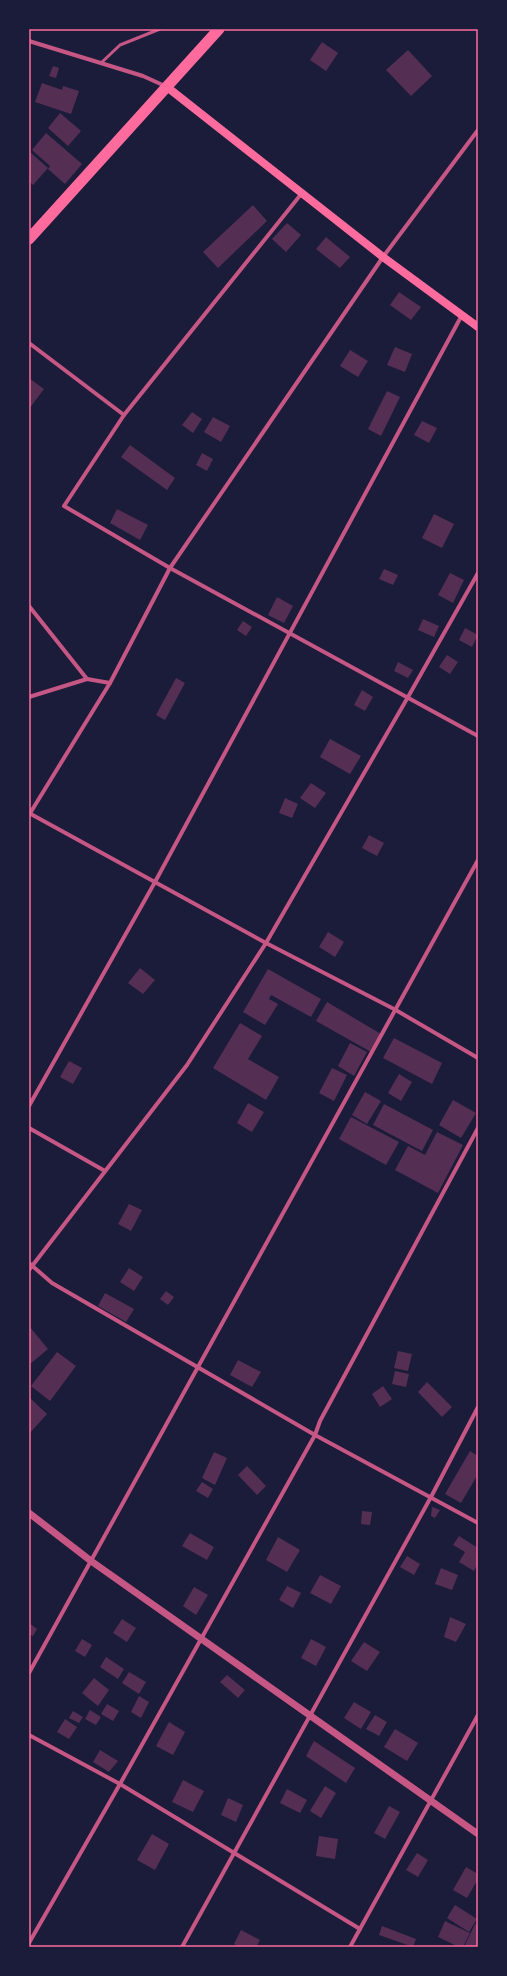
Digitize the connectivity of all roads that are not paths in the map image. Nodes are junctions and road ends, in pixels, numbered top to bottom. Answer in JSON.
{"nodes":[{"id":1,"x":160,"y":29,"type":"edge"},
{"id":2,"x":219,"y":29,"type":"edge"},
{"id":3,"x":29,"y":41,"type":"edge"},
{"id":4,"x":101,"y":63,"type":"junction"},
{"id":5,"x":167,"y":87,"type":"junction"},
{"id":6,"x":478,"y":130,"type":"edge"},
{"id":7,"x":302,"y":192,"type":"junction"},
{"id":8,"x":29,"y":238,"type":"edge"},
{"id":9,"x":383,"y":257,"type":"junction"},
{"id":10,"x":462,"y":315,"type":"junction"},
{"id":11,"x":478,"y":327,"type":"edge"},
{"id":12,"x":29,"y":343,"type":"edge"},
{"id":13,"x":124,"y":415,"type":"junction"},
{"id":14,"x":170,"y":568,"type":"junction"},
{"id":15,"x":478,"y":573,"type":"edge"},
{"id":16,"x":29,"y":606,"type":"edge"},
{"id":17,"x":290,"y":633,"type":"junction"},
{"id":18,"x":87,"y":679,"type":"junction"},
{"id":19,"x":110,"y":683,"type":"junction"},
{"id":20,"x":29,"y":697,"type":"edge"},
{"id":21,"x":408,"y":698,"type":"junction"},
{"id":22,"x":478,"y":736,"type":"edge"},
{"id":23,"x":29,"y":814,"type":"edge"},
{"id":24,"x":478,"y":860,"type":"edge"},
{"id":25,"x":155,"y":882,"type":"junction"},
{"id":26,"x":266,"y":943,"type":"junction"},
{"id":27,"x":394,"y":1009,"type":"junction"},
{"id":28,"x":478,"y":1058,"type":"edge"},
{"id":29,"x":29,"y":1106,"type":"edge"},
{"id":30,"x":29,"y":1128,"type":"edge"},
{"id":31,"x":478,"y":1128,"type":"edge"},
{"id":32,"x":105,"y":1171,"type":"junction"},
{"id":33,"x":30,"y":1266,"type":"edge"},
{"id":34,"x":197,"y":1367,"type":"junction"},
{"id":35,"x":478,"y":1407,"type":"edge"},
{"id":36,"x":315,"y":1435,"type":"junction"},
{"id":37,"x":431,"y":1498,"type":"junction"},
{"id":38,"x":29,"y":1514,"type":"edge"},
{"id":39,"x":478,"y":1523,"type":"edge"},
{"id":40,"x":91,"y":1561,"type":"junction"},
{"id":41,"x":201,"y":1639,"type":"junction"},
{"id":42,"x":29,"y":1673,"type":"edge"},
{"id":43,"x":478,"y":1715,"type":"edge"},
{"id":44,"x":309,"y":1716,"type":"junction"},
{"id":45,"x":29,"y":1735,"type":"edge"},
{"id":46,"x":120,"y":1784,"type":"junction"},
{"id":47,"x":430,"y":1801,"type":"junction"},
{"id":48,"x":478,"y":1834,"type":"edge"},
{"id":49,"x":234,"y":1854,"type":"junction"},
{"id":50,"x":360,"y":1929,"type":"junction"},
{"id":51,"x":29,"y":1943,"type":"edge"},
{"id":52,"x":182,"y":1947,"type":"edge"},
{"id":53,"x":350,"y":1947,"type":"edge"}],
"edges":[{"from":1,"to":4,"type":"lane"},
{"from":2,"to":5,"type":"highway"},
{"from":3,"to":4,"type":"street"},
{"from":4,"to":5,"type":"street"},
{"from":5,"to":7,"type":"main road"},
{"from":5,"to":8,"type":"highway"},
{"from":6,"to":9,"type":"street"},
{"from":7,"to":9,"type":"main road"},
{"from":7,"to":13,"type":"street"},
{"from":9,"to":10,"type":"main road"},
{"from":9,"to":14,"type":"street"},
{"from":10,"to":11,"type":"main road"},
{"from":10,"to":17,"type":"street"},
{"from":12,"to":13,"type":"street"},
{"from":13,"to":14,"type":"street"},
{"from":14,"to":17,"type":"street"},
{"from":14,"to":19,"type":"street"},
{"from":15,"to":21,"type":"street"},
{"from":16,"to":18,"type":"street"},
{"from":17,"to":21,"type":"street"},
{"from":17,"to":25,"type":"street"},
{"from":18,"to":19,"type":"street"},
{"from":18,"to":20,"type":"street"},
{"from":19,"to":23,"type":"street"},
{"from":21,"to":22,"type":"street"},
{"from":21,"to":26,"type":"street"},
{"from":23,"to":25,"type":"street"},
{"from":24,"to":27,"type":"street"},
{"from":25,"to":26,"type":"street"},
{"from":25,"to":29,"type":"street"},
{"from":26,"to":27,"type":"street"},
{"from":26,"to":32,"type":"street"},
{"from":27,"to":28,"type":"street"},
{"from":27,"to":34,"type":"street"},
{"from":30,"to":32,"type":"street"},
{"from":31,"to":36,"type":"street"},
{"from":32,"to":33,"type":"street"},
{"from":33,"to":34,"type":"street"},
{"from":34,"to":36,"type":"street"},
{"from":34,"to":40,"type":"street"},
{"from":35,"to":37,"type":"street"},
{"from":36,"to":37,"type":"street"},
{"from":36,"to":41,"type":"street"},
{"from":37,"to":39,"type":"street"},
{"from":37,"to":44,"type":"street"},
{"from":38,"to":40,"type":"street"},
{"from":40,"to":41,"type":"street"},
{"from":40,"to":42,"type":"street"},
{"from":41,"to":44,"type":"street"},
{"from":41,"to":46,"type":"street"},
{"from":43,"to":47,"type":"street"},
{"from":44,"to":47,"type":"street"},
{"from":44,"to":49,"type":"street"},
{"from":45,"to":46,"type":"street"},
{"from":46,"to":49,"type":"street"},
{"from":46,"to":51,"type":"street"},
{"from":47,"to":48,"type":"street"},
{"from":47,"to":50,"type":"street"},
{"from":49,"to":50,"type":"street"},
{"from":49,"to":52,"type":"street"},
{"from":50,"to":53,"type":"street"}]}
